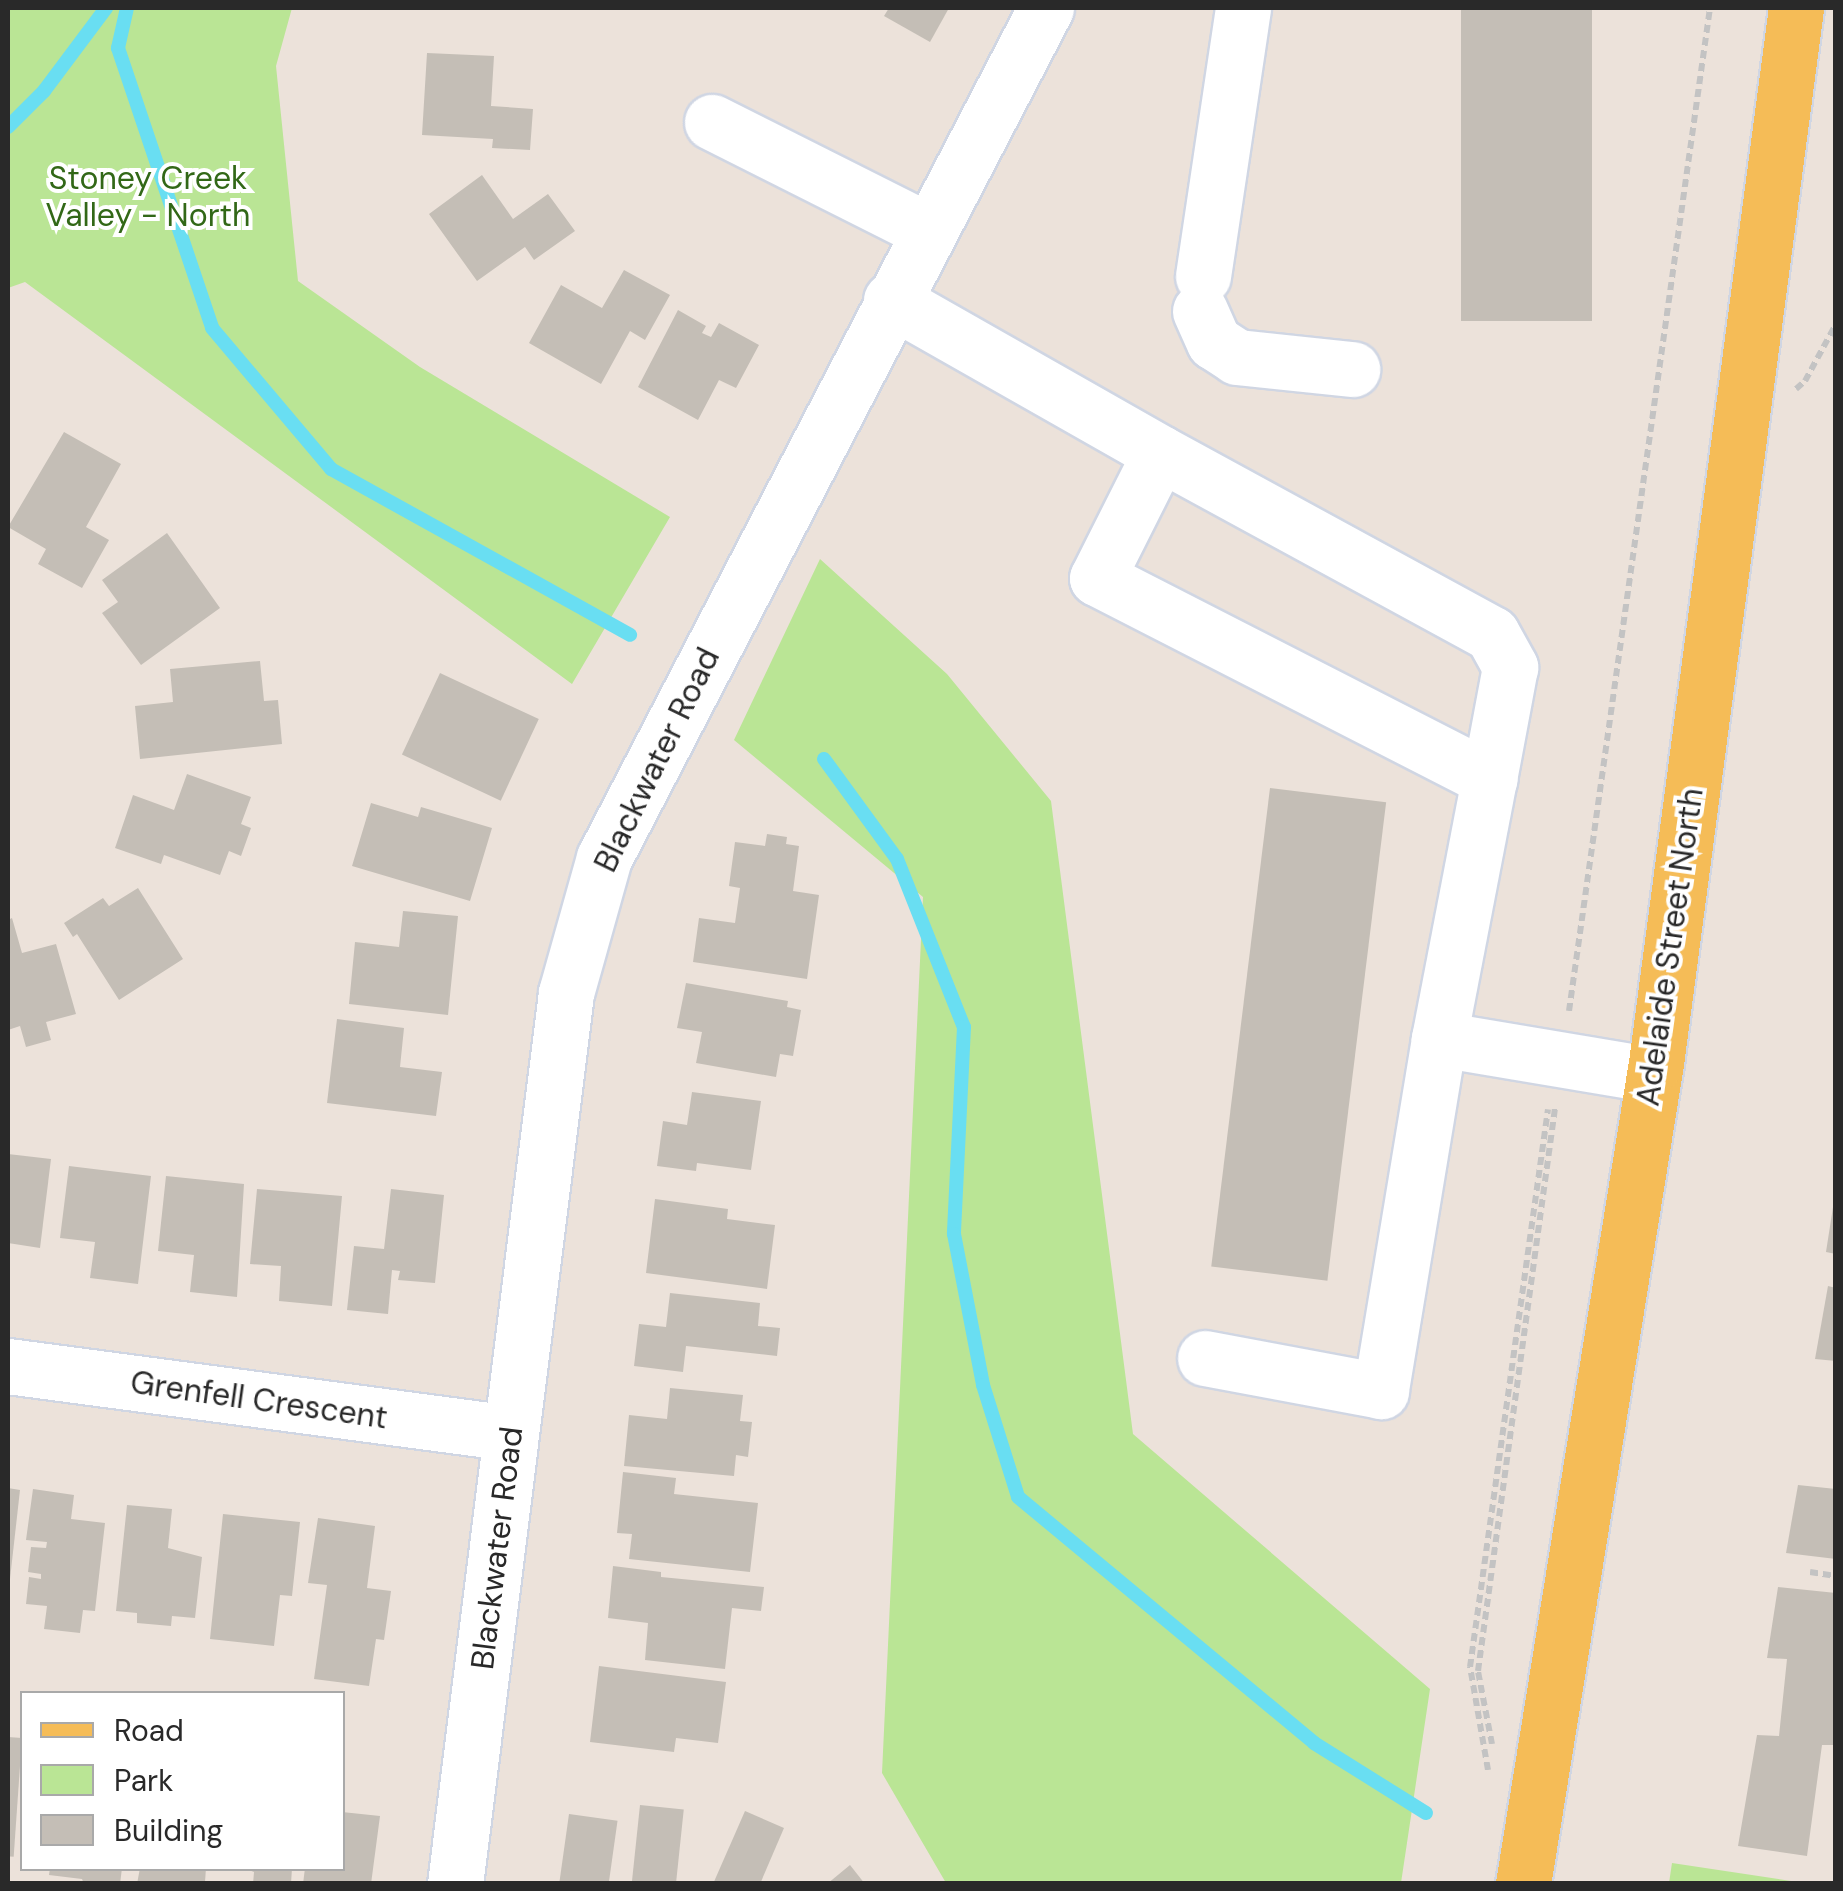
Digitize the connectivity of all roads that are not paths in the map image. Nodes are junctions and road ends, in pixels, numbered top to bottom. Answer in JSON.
{"nodes":[{"id":1,"x":1046,"y":8,"type":"edge"},
{"id":2,"x":1242,"y":8,"type":"edge"},
{"id":3,"x":1796,"y":8,"type":"edge"},
{"id":4,"x":712,"y":122,"type":"dead end"},
{"id":5,"x":927,"y":230,"type":"junction"},
{"id":6,"x":891,"y":300,"type":"junction"},
{"id":7,"x":1352,"y":369,"type":"dead end"},
{"id":8,"x":1160,"y":453,"type":"junction"},
{"id":9,"x":1489,"y":779,"type":"junction"},
{"id":10,"x":1439,"y":1039,"type":"junction"},
{"id":11,"x":1653,"y":1075,"type":"junction"},
{"id":12,"x":1205,"y":1358,"type":"dead end"},
{"id":13,"x":8,"y":1366,"type":"edge"},
{"id":14,"x":511,"y":1433,"type":"junction"},
{"id":15,"x":1527,"y":1858,"type":"edge"},
{"id":16,"x":455,"y":1884,"type":"edge"}],
"edges":[{"from":1,"to":5,"type":"street","name":"Blackwater Road"},
{"from":2,"to":7,"type":"street"},
{"from":3,"to":11,"type":"main road","name":"Adelaide Street North"},
{"from":4,"to":5,"type":"street"},
{"from":5,"to":6,"type":"street","name":"Blackwater Road"},
{"from":6,"to":8,"type":"street"},
{"from":6,"to":14,"type":"street","name":"Blackwater Road"},
{"from":8,"to":9,"type":"street"},
{"from":8,"to":9,"type":"street"},
{"from":9,"to":10,"type":"street"},
{"from":10,"to":11,"type":"street"},
{"from":10,"to":12,"type":"street"},
{"from":11,"to":15,"type":"main road","name":"Adelaide Street North"},
{"from":13,"to":14,"type":"street","name":"Grenfell Crescent"},
{"from":14,"to":16,"type":"street","name":"Blackwater Road"}]}
